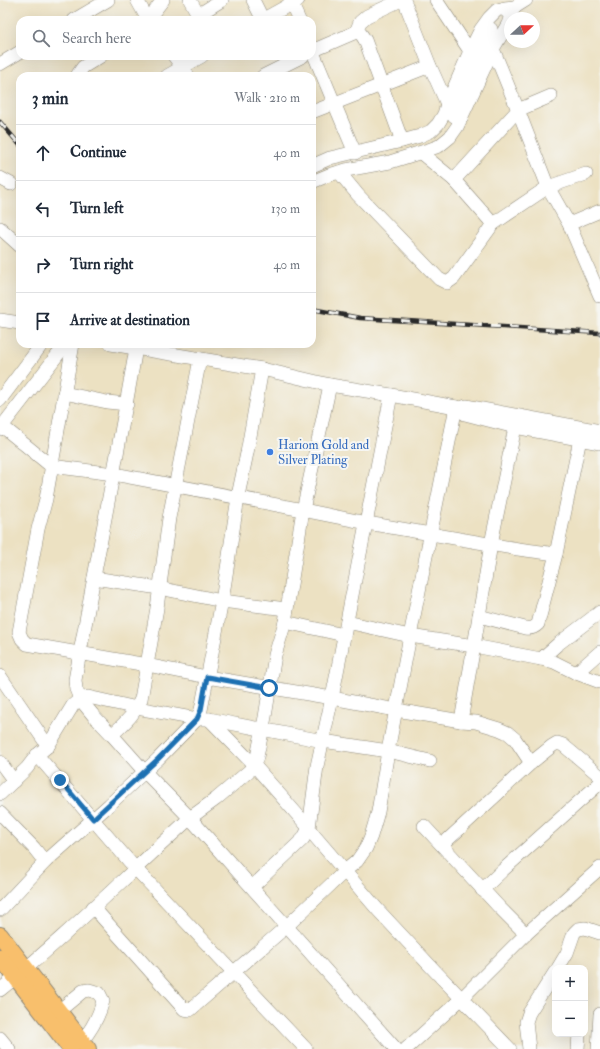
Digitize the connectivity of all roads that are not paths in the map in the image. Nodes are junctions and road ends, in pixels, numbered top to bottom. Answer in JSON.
{"nodes":[{"id":1,"x":108,"y":0,"type":"edge"},
{"id":2,"x":137,"y":0,"type":"edge"},
{"id":3,"x":163,"y":0,"type":"edge"},
{"id":4,"x":190,"y":0,"type":"edge"},
{"id":5,"x":222,"y":0,"type":"edge"},
{"id":6,"x":253,"y":0,"type":"edge"},
{"id":7,"x":402,"y":0,"type":"edge"},
{"id":8,"x":436,"y":0,"type":"edge"},
{"id":9,"x":526,"y":0,"type":"edge"},
{"id":10,"x":293,"y":1,"type":"edge"},
{"id":11,"x":505,"y":5,"type":"edge"},
{"id":12,"x":81,"y":16,"type":"edge"},
{"id":13,"x":146,"y":16,"type":"edge"},
{"id":14,"x":152,"y":16,"type":"edge"},
{"id":15,"x":198,"y":16,"type":"edge"},
{"id":16,"x":202,"y":16,"type":"edge"},
{"id":17,"x":260,"y":16,"type":"edge"},
{"id":18,"x":269,"y":16,"type":"edge"},
{"id":19,"x":298,"y":16,"type":"edge"},
{"id":20,"x":356,"y":32,"type":"junction"},
{"id":21,"x":316,"y":49,"type":"edge"},
{"id":22,"x":493,"y":49,"type":"junction"},
{"id":23,"x":470,"y":51,"type":"junction"},
{"id":24,"x":16,"y":54,"type":"edge"},
{"id":25,"x":94,"y":60,"type":"edge"},
{"id":26,"x":177,"y":60,"type":"edge"},
{"id":27,"x":198,"y":60,"type":"edge"},
{"id":28,"x":295,"y":60,"type":"edge"},
{"id":29,"x":314,"y":60,"type":"edge"},
{"id":30,"x":0,"y":64,"type":"edge"},
{"id":31,"x":430,"y":66,"type":"junction"},
{"id":32,"x":79,"y":72,"type":"edge"},
{"id":33,"x":185,"y":72,"type":"edge"},
{"id":34,"x":272,"y":72,"type":"edge"},
{"id":35,"x":382,"y":85,"type":"junction"},
{"id":36,"x":551,"y":96,"type":"dead end"},
{"id":37,"x":334,"y":104,"type":"junction"},
{"id":38,"x":447,"y":104,"type":"junction"},
{"id":39,"x":518,"y":110,"type":"junction"},
{"id":40,"x":316,"y":111,"type":"edge"},
{"id":41,"x":402,"y":142,"type":"junction"},
{"id":42,"x":355,"y":153,"type":"junction"},
{"id":43,"x":421,"y":153,"type":"junction"},
{"id":44,"x":316,"y":164,"type":"edge"},
{"id":45,"x":316,"y":172,"type":"edge"},
{"id":46,"x":339,"y":172,"type":"junction"},
{"id":47,"x":586,"y":174,"type":"dead end"},
{"id":48,"x":316,"y":180,"type":"edge"},
{"id":49,"x":454,"y":180,"type":"junction"},
{"id":50,"x":548,"y":187,"type":"junction"},
{"id":51,"x":600,"y":210,"type":"edge"},
{"id":52,"x":493,"y":224,"type":"junction"},
{"id":53,"x":569,"y":224,"type":"junction"},
{"id":54,"x":0,"y":228,"type":"edge"},
{"id":55,"x":16,"y":242,"type":"edge"},
{"id":56,"x":597,"y":282,"type":"edge"},
{"id":57,"x":600,"y":296,"type":"edge"},
{"id":58,"x":1,"y":322,"type":"edge"},
{"id":59,"x":16,"y":323,"type":"edge"},
{"id":60,"x":39,"y":348,"type":"edge"},
{"id":61,"x":54,"y":348,"type":"edge"},
{"id":62,"x":63,"y":348,"type":"edge"},
{"id":63,"x":72,"y":348,"type":"edge"},
{"id":64,"x":136,"y":348,"type":"joint"},
{"id":65,"x":200,"y":359,"type":"junction"},
{"id":66,"x":262,"y":369,"type":"junction"},
{"id":67,"x":330,"y":385,"type":"junction"},
{"id":68,"x":64,"y":393,"type":"junction"},
{"id":69,"x":391,"y":395,"type":"junction"},
{"id":70,"x":0,"y":400,"type":"edge"},
{"id":71,"x":127,"y":404,"type":"junction"},
{"id":72,"x":458,"y":408,"type":"junction"},
{"id":73,"x":1,"y":423,"type":"edge"},
{"id":74,"x":515,"y":427,"type":"junction"},
{"id":75,"x":600,"y":432,"type":"edge"},
{"id":76,"x":580,"y":439,"type":"junction"},
{"id":77,"x":600,"y":443,"type":"edge"},
{"id":78,"x":51,"y":466,"type":"junction"},
{"id":79,"x":114,"y":474,"type":"junction"},
{"id":80,"x":175,"y":486,"type":"junction"},
{"id":81,"x":238,"y":498,"type":"junction"},
{"id":82,"x":303,"y":510,"type":"junction"},
{"id":83,"x":367,"y":522,"type":"junction"},
{"id":84,"x":431,"y":533,"type":"junction"},
{"id":85,"x":491,"y":544,"type":"junction"},
{"id":86,"x":556,"y":554,"type":"junction"},
{"id":87,"x":94,"y":578,"type":"junction"},
{"id":88,"x":159,"y":588,"type":"junction"},
{"id":89,"x":222,"y":601,"type":"junction"},
{"id":90,"x":286,"y":609,"type":"junction"},
{"id":91,"x":600,"y":612,"type":"edge"},
{"id":92,"x":480,"y":616,"type":"junction"},
{"id":93,"x":285,"y":622,"type":"junction"},
{"id":94,"x":347,"y":622,"type":"junction"},
{"id":95,"x":344,"y":635,"type":"junction"},
{"id":96,"x":410,"y":636,"type":"junction"},
{"id":97,"x":474,"y":646,"type":"junction"},
{"id":98,"x":600,"y":652,"type":"edge"},
{"id":99,"x":80,"y":653,"type":"junction"},
{"id":100,"x":541,"y":659,"type":"junction"},
{"id":101,"x":147,"y":665,"type":"junction"},
{"id":102,"x":576,"y":673,"type":"junction"},
{"id":103,"x":0,"y":676,"type":"edge"},
{"id":104,"x":207,"y":677,"type":"junction"},
{"id":105,"x":600,"y":682,"type":"edge"},
{"id":106,"x":269,"y":688,"type":"junction"},
{"id":107,"x":332,"y":698,"type":"junction"},
{"id":108,"x":80,"y":699,"type":"junction"},
{"id":109,"x":137,"y":708,"type":"junction"},
{"id":110,"x":396,"y":710,"type":"junction"},
{"id":111,"x":203,"y":719,"type":"junction"},
{"id":112,"x":461,"y":721,"type":"junction"},
{"id":113,"x":262,"y":729,"type":"junction"},
{"id":114,"x":112,"y":734,"type":"junction"},
{"id":115,"x":323,"y":741,"type":"junction"},
{"id":116,"x":48,"y":746,"type":"junction"},
{"id":117,"x":388,"y":751,"type":"junction"},
{"id":118,"x":37,"y":755,"type":"junction"},
{"id":119,"x":430,"y":761,"type":"dead end"},
{"id":120,"x":0,"y":762,"type":"edge"},
{"id":121,"x":531,"y":763,"type":"junction"},
{"id":122,"x":254,"y":766,"type":"junction"},
{"id":123,"x":144,"y":771,"type":"junction"},
{"id":124,"x":600,"y":776,"type":"edge"},
{"id":125,"x":14,"y":781,"type":"junction"},
{"id":126,"x":600,"y":783,"type":"edge"},
{"id":127,"x":0,"y":794,"type":"edge"},
{"id":128,"x":0,"y":813,"type":"edge"},
{"id":129,"x":190,"y":818,"type":"junction"},
{"id":130,"x":93,"y":819,"type":"junction"},
{"id":131,"x":424,"y":826,"type":"dead end"},
{"id":132,"x":309,"y":828,"type":"junction"},
{"id":133,"x":442,"y":845,"type":"junction"},
{"id":134,"x":45,"y":862,"type":"junction"},
{"id":135,"x":135,"y":868,"type":"junction"},
{"id":136,"x":600,"y":868,"type":"edge"},
{"id":137,"x":345,"y":871,"type":"junction"},
{"id":138,"x":252,"y":888,"type":"junction"},
{"id":139,"x":482,"y":890,"type":"junction"},
{"id":140,"x":93,"y":907,"type":"junction"},
{"id":141,"x":0,"y":910,"type":"edge"},
{"id":142,"x":287,"y":926,"type":"junction"},
{"id":143,"x":600,"y":933,"type":"edge"},
{"id":144,"x":526,"y":934,"type":"junction"},
{"id":145,"x":0,"y":935,"type":"edge"},
{"id":146,"x":0,"y":957,"type":"edge"},
{"id":147,"x":560,"y":965,"type":"edge"},
{"id":148,"x":234,"y":972,"type":"junction"},
{"id":149,"x":21,"y":973,"type":"junction"},
{"id":150,"x":552,"y":977,"type":"edge"},
{"id":151,"x":0,"y":990,"type":"edge"},
{"id":152,"x":461,"y":999,"type":"junction"},
{"id":153,"x":59,"y":1011,"type":"junction"},
{"id":154,"x":600,"y":1014,"type":"edge"},
{"id":155,"x":579,"y":1037,"type":"edge"},
{"id":156,"x":0,"y":1038,"type":"edge"},
{"id":157,"x":80,"y":1046,"type":"edge"},
{"id":158,"x":9,"y":1049,"type":"edge"},
{"id":159,"x":306,"y":1049,"type":"edge"},
{"id":160,"x":396,"y":1049,"type":"edge"},
{"id":161,"x":406,"y":1049,"type":"edge"},
{"id":162,"x":510,"y":1049,"type":"edge"},
{"id":163,"x":529,"y":1049,"type":"edge"},
{"id":164,"x":578,"y":1049,"type":"edge"},
{"id":165,"x":598,"y":1049,"type":"edge"}],
"edges":[{"from":1,"to":12,"type":"street"},
{"from":2,"to":13,"type":"street"},
{"from":3,"to":14,"type":"street"},
{"from":4,"to":15,"type":"street"},
{"from":5,"to":16,"type":"street"},
{"from":6,"to":17,"type":"street"},
{"from":7,"to":20,"type":"street"},
{"from":7,"to":31,"type":"street"},
{"from":8,"to":23,"type":"street"},
{"from":9,"to":11,"type":"street"},
{"from":10,"to":18,"type":"street"},
{"from":10,"to":19,"type":"street"},
{"from":11,"to":22,"type":"street"},
{"from":11,"to":23,"type":"street"},
{"from":11,"to":45,"type":"street"},
{"from":20,"to":21,"type":"street"},
{"from":20,"to":35,"type":"street"},
{"from":22,"to":39,"type":"street"},
{"from":22,"to":43,"type":"street"},
{"from":23,"to":38,"type":"street"},
{"from":24,"to":30,"type":"street"},
{"from":25,"to":32,"type":"street"},
{"from":26,"to":33,"type":"street"},
{"from":27,"to":33,"type":"street"},
{"from":28,"to":34,"type":"street"},
{"from":29,"to":37,"type":"street"},
{"from":31,"to":35,"type":"street"},
{"from":31,"to":38,"type":"street"},
{"from":35,"to":37,"type":"street"},
{"from":35,"to":41,"type":"street"},
{"from":36,"to":39,"type":"street"},
{"from":37,"to":40,"type":"street"},
{"from":37,"to":42,"type":"street"},
{"from":38,"to":41,"type":"street"},
{"from":39,"to":49,"type":"street"},
{"from":39,"to":50,"type":"street"},
{"from":41,"to":42,"type":"street"},
{"from":42,"to":44,"type":"street"},
{"from":43,"to":46,"type":"street"},
{"from":43,"to":49,"type":"street"},
{"from":46,"to":48,"type":"street"},
{"from":46,"to":52,"type":"street"},
{"from":47,"to":50,"type":"street"},
{"from":49,"to":52,"type":"street"},
{"from":50,"to":52,"type":"street"},
{"from":50,"to":53,"type":"street"},
{"from":51,"to":53,"type":"street"},
{"from":53,"to":56,"type":"street"},
{"from":54,"to":55,"type":"street"},
{"from":56,"to":57,"type":"street"},
{"from":58,"to":59,"type":"street"},
{"from":60,"to":70,"type":"street"},
{"from":61,"to":73,"type":"street"},
{"from":62,"to":73,"type":"street"},
{"from":63,"to":68,"type":"street"},
{"from":64,"to":65,"type":"street"},
{"from":64,"to":71,"type":"street"},
{"from":65,"to":66,"type":"street"},
{"from":65,"to":80,"type":"street"},
{"from":66,"to":67,"type":"street"},
{"from":66,"to":81,"type":"street"},
{"from":67,"to":69,"type":"street"},
{"from":67,"to":82,"type":"street"},
{"from":68,"to":71,"type":"street"},
{"from":68,"to":78,"type":"street"},
{"from":69,"to":72,"type":"street"},
{"from":69,"to":83,"type":"street"},
{"from":71,"to":79,"type":"street"},
{"from":72,"to":74,"type":"street"},
{"from":72,"to":75,"type":"street"},
{"from":72,"to":84,"type":"street"},
{"from":73,"to":78,"type":"street"},
{"from":74,"to":76,"type":"street"},
{"from":74,"to":85,"type":"street"},
{"from":76,"to":77,"type":"street"},
{"from":76,"to":86,"type":"street"},
{"from":78,"to":79,"type":"street"},
{"from":78,"to":99,"type":"street"},
{"from":79,"to":80,"type":"street"},
{"from":79,"to":87,"type":"street"},
{"from":80,"to":81,"type":"street"},
{"from":80,"to":88,"type":"street"},
{"from":81,"to":82,"type":"street"},
{"from":81,"to":89,"type":"street"},
{"from":82,"to":83,"type":"street"},
{"from":82,"to":90,"type":"street"},
{"from":83,"to":84,"type":"street"},
{"from":83,"to":94,"type":"street"},
{"from":84,"to":85,"type":"street"},
{"from":84,"to":96,"type":"street"},
{"from":85,"to":86,"type":"street"},
{"from":85,"to":92,"type":"street"},
{"from":86,"to":92,"type":"street"},
{"from":87,"to":88,"type":"street"},
{"from":87,"to":99,"type":"street"},
{"from":88,"to":89,"type":"street"},
{"from":88,"to":101,"type":"street"},
{"from":89,"to":90,"type":"street"},
{"from":89,"to":104,"type":"street"},
{"from":90,"to":93,"type":"street"},
{"from":91,"to":100,"type":"street"},
{"from":92,"to":97,"type":"street"},
{"from":93,"to":95,"type":"street"},
{"from":93,"to":106,"type":"street"},
{"from":94,"to":95,"type":"street"},
{"from":94,"to":96,"type":"street"},
{"from":95,"to":107,"type":"street"},
{"from":96,"to":97,"type":"street"},
{"from":96,"to":110,"type":"street"},
{"from":97,"to":100,"type":"street"},
{"from":97,"to":112,"type":"street"},
{"from":98,"to":102,"type":"street"},
{"from":99,"to":101,"type":"street"},
{"from":99,"to":108,"type":"street"},
{"from":100,"to":102,"type":"street"},
{"from":101,"to":104,"type":"street"},
{"from":101,"to":109,"type":"street"},
{"from":102,"to":105,"type":"street"},
{"from":103,"to":116,"type":"street"},
{"from":104,"to":106,"type":"street"},
{"from":104,"to":111,"type":"street"},
{"from":106,"to":107,"type":"street"},
{"from":106,"to":113,"type":"street"},
{"from":107,"to":110,"type":"street"},
{"from":107,"to":115,"type":"street"},
{"from":108,"to":109,"type":"street"},
{"from":108,"to":114,"type":"street"},
{"from":108,"to":116,"type":"street"},
{"from":109,"to":111,"type":"street"},
{"from":109,"to":114,"type":"street"},
{"from":110,"to":112,"type":"street"},
{"from":110,"to":117,"type":"street"},
{"from":111,"to":113,"type":"street"},
{"from":111,"to":122,"type":"street"},
{"from":111,"to":123,"type":"street"},
{"from":112,"to":121,"type":"street"},
{"from":113,"to":115,"type":"street"},
{"from":113,"to":122,"type":"street"},
{"from":114,"to":123,"type":"street"},
{"from":115,"to":117,"type":"street"},
{"from":115,"to":132,"type":"street"},
{"from":116,"to":118,"type":"street"},
{"from":117,"to":119,"type":"street"},
{"from":117,"to":137,"type":"street"},
{"from":118,"to":125,"type":"street"},
{"from":118,"to":130,"type":"street"},
{"from":120,"to":125,"type":"street"},
{"from":121,"to":124,"type":"street"},
{"from":121,"to":133,"type":"street"},
{"from":122,"to":129,"type":"street"},
{"from":122,"to":132,"type":"street"},
{"from":123,"to":129,"type":"street"},
{"from":123,"to":130,"type":"street"},
{"from":125,"to":127,"type":"street"},
{"from":126,"to":139,"type":"street"},
{"from":128,"to":134,"type":"street"},
{"from":129,"to":135,"type":"street"},
{"from":129,"to":138,"type":"street"},
{"from":130,"to":134,"type":"street"},
{"from":130,"to":135,"type":"street"},
{"from":131,"to":133,"type":"street"},
{"from":132,"to":137,"type":"street"},
{"from":132,"to":138,"type":"street"},
{"from":133,"to":139,"type":"street"},
{"from":134,"to":141,"type":"street"},
{"from":135,"to":140,"type":"street"},
{"from":135,"to":148,"type":"street"},
{"from":136,"to":144,"type":"street"},
{"from":137,"to":142,"type":"street"},
{"from":137,"to":152,"type":"street"},
{"from":138,"to":142,"type":"street"},
{"from":139,"to":144,"type":"street"},
{"from":140,"to":148,"type":"street"},
{"from":140,"to":149,"type":"street"},
{"from":142,"to":148,"type":"street"},
{"from":142,"to":160,"type":"street"},
{"from":143,"to":147,"type":"street"},
{"from":144,"to":152,"type":"street"},
{"from":145,"to":149,"type":"main road"},
{"from":146,"to":149,"type":"main road"},
{"from":148,"to":159,"type":"street"},
{"from":149,"to":151,"type":"street"},
{"from":149,"to":153,"type":"main road"},
{"from":149,"to":157,"type":"main road"},
{"from":150,"to":163,"type":"street"},
{"from":152,"to":161,"type":"street"},
{"from":152,"to":162,"type":"street"},
{"from":153,"to":157,"type":"main road"},
{"from":153,"to":157,"type":"street"},
{"from":154,"to":165,"type":"street"},
{"from":155,"to":164,"type":"street"},
{"from":156,"to":158,"type":"street"}]}
